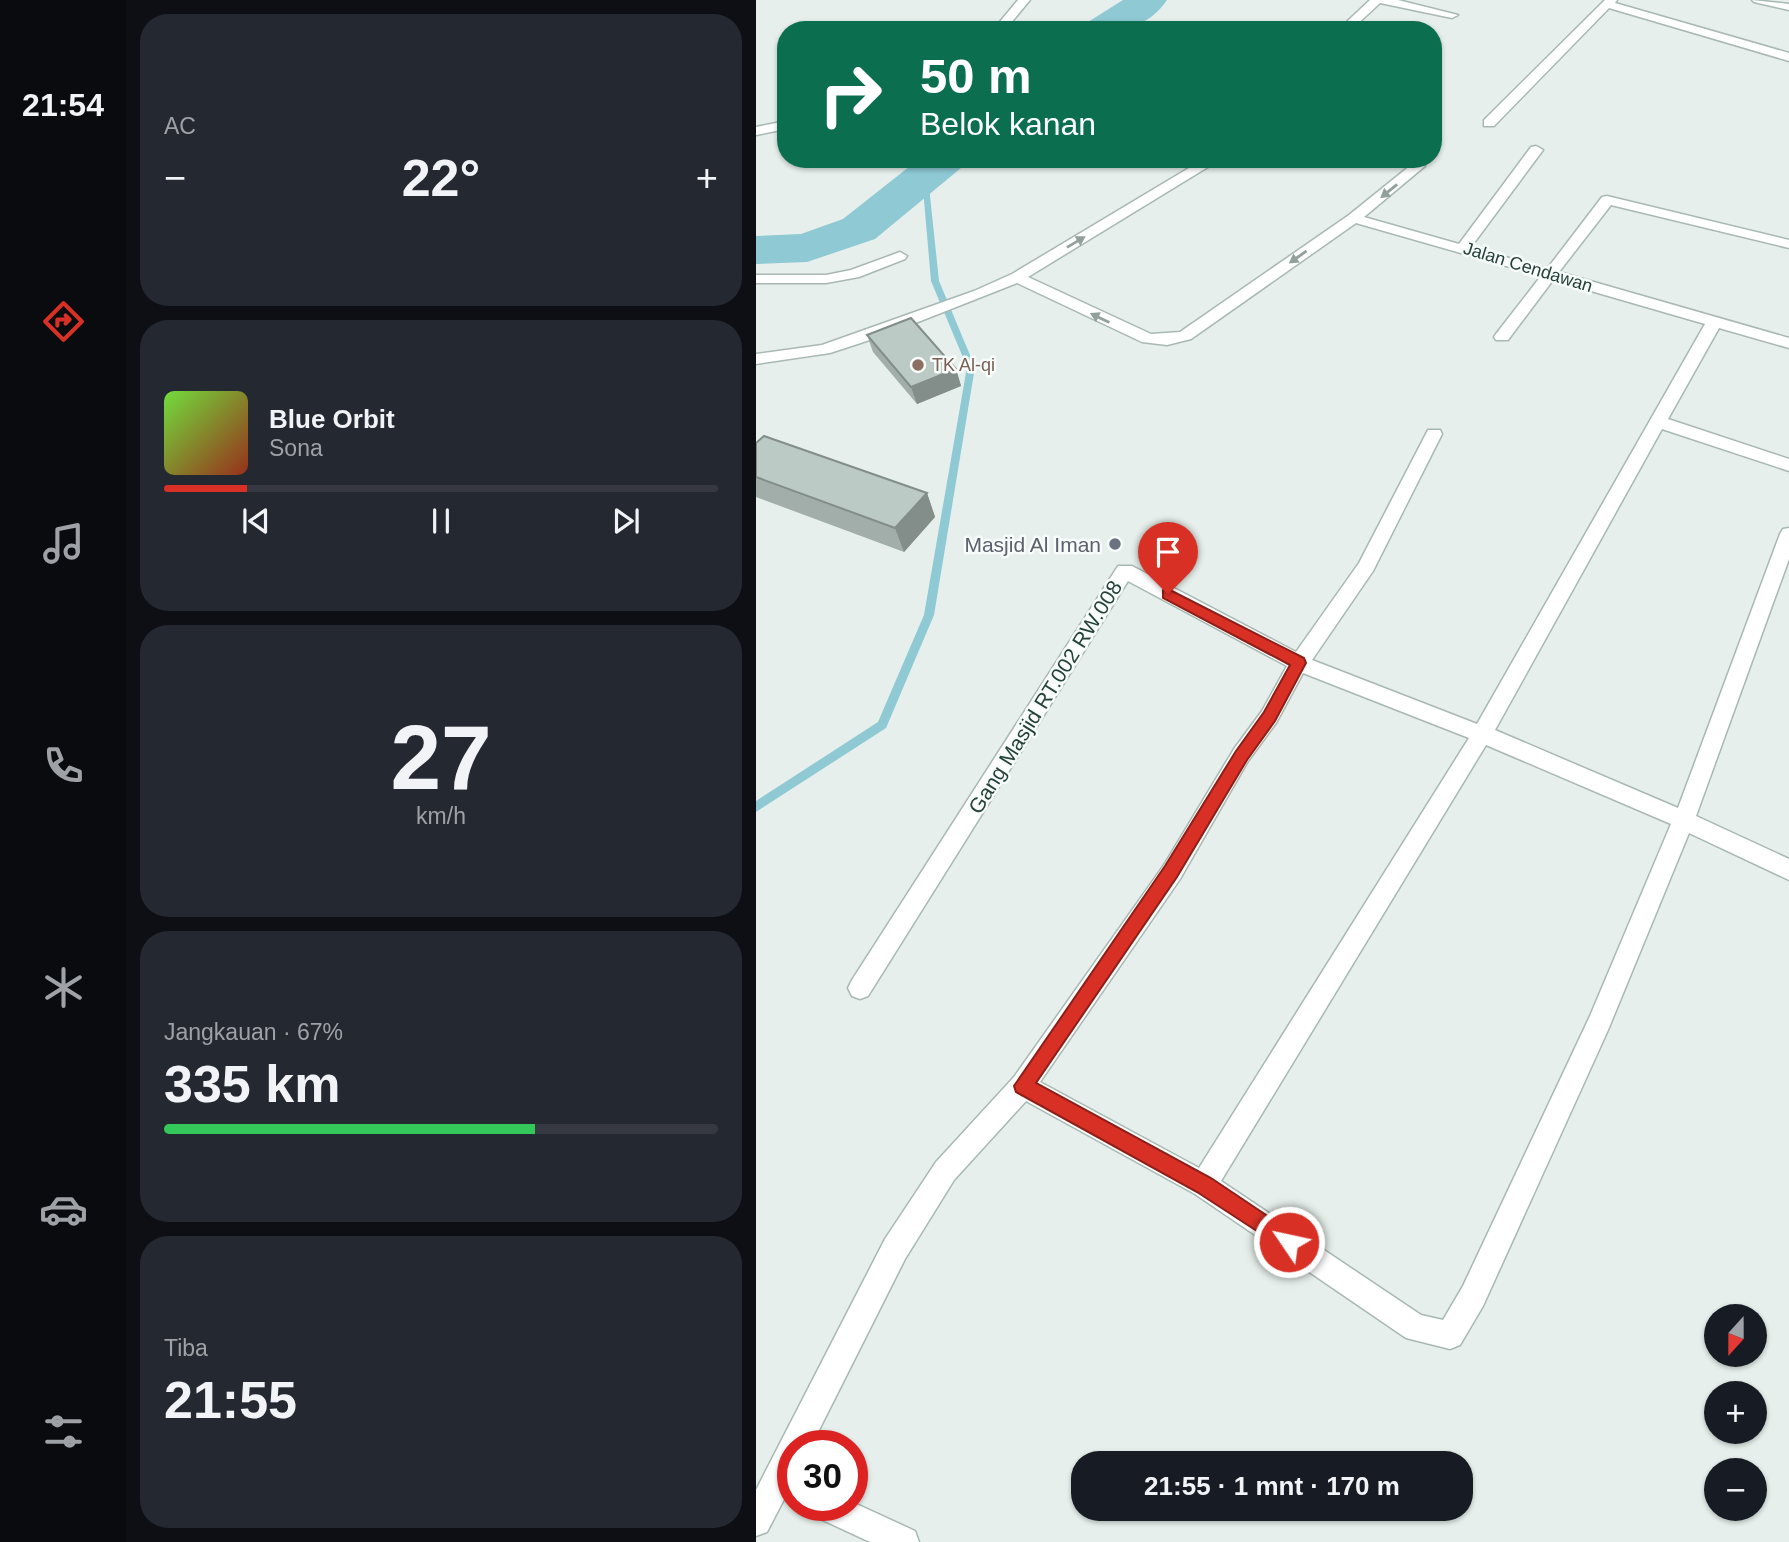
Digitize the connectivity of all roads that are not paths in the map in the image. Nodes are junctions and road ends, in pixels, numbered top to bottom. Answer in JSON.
{"nodes":[{"id":1,"x":1024,"y":0,"type":"edge"},
{"id":2,"x":1379,"y":0,"type":"edge"},
{"id":3,"x":1758,"y":0,"type":"edge"},
{"id":4,"x":1609,"y":2,"type":"edge"},
{"id":5,"x":1789,"y":7,"type":"edge"},
{"id":6,"x":1452,"y":15,"type":"dead end"},
{"id":7,"x":1006,"y":21,"type":"edge"},
{"id":8,"x":1354,"y":21,"type":"edge"},
{"id":9,"x":1789,"y":57,"type":"edge"},
{"id":10,"x":1489,"y":123,"type":"dead end"},
{"id":11,"x":777,"y":127,"type":"edge"},
{"id":12,"x":756,"y":131,"type":"edge"},
{"id":13,"x":1536,"y":150,"type":"dead end"},
{"id":14,"x":1199,"y":168,"type":"edge"},
{"id":15,"x":1416,"y":168,"type":"edge"},
{"id":16,"x":1354,"y":218,"type":"junction"},
{"id":17,"x":1789,"y":244,"type":"edge"},
{"id":18,"x":1463,"y":248,"type":"junction"},
{"id":19,"x":900,"y":256,"type":"dead end"},
{"id":20,"x":1551,"y":275,"type":"junction"},
{"id":21,"x":1017,"y":277,"type":"junction"},
{"id":22,"x":756,"y":279,"type":"edge"},
{"id":23,"x":1714,"y":322,"type":"junction"},
{"id":24,"x":1502,"y":337,"type":"dead end"},
{"id":25,"x":1789,"y":343,"type":"edge"},
{"id":26,"x":756,"y":359,"type":"edge"},
{"id":27,"x":1658,"y":422,"type":"junction"},
{"id":28,"x":1434,"y":434,"type":"dead end"},
{"id":29,"x":1789,"y":465,"type":"edge"},
{"id":30,"x":1789,"y":534,"type":"edge"},
{"id":31,"x":1782,"y":572,"type":"edge"},
{"id":32,"x":1299,"y":663,"type":"junction"},
{"id":33,"x":1482,"y":734,"type":"junction"},
{"id":34,"x":1684,"y":820,"type":"junction"},
{"id":35,"x":1789,"y":870,"type":"edge"},
{"id":36,"x":860,"y":988,"type":"dead end"},
{"id":37,"x":1023,"y":1086,"type":"junction"},
{"id":38,"x":1204,"y":1185,"type":"junction"},
{"id":39,"x":804,"y":1430,"type":"edge"},
{"id":40,"x":777,"y":1496,"type":"edge"},
{"id":41,"x":756,"y":1521,"type":"edge"},
{"id":42,"x":859,"y":1521,"type":"edge"},
{"id":43,"x":904,"y":1542,"type":"edge"}],
"edges":[{"from":1,"to":7,"type":"street"},
{"from":2,"to":6,"type":"street"},
{"from":2,"to":8,"type":"street"},
{"from":3,"to":5,"type":"street"},
{"from":4,"to":9,"type":"street"},
{"from":4,"to":10,"type":"street"},
{"from":11,"to":12,"type":"street"},
{"from":13,"to":18,"type":"street"},
{"from":21,"to":14,"type":"street","one_way":true},
{"from":15,"to":16,"type":"street","one_way":true},
{"from":16,"to":18,"type":"street","name":"Jalan Cendawan"},
{"from":16,"to":21,"type":"street","one_way":true},
{"from":17,"to":20,"type":"street"},
{"from":18,"to":20,"type":"street","name":"Jalan Cendawan"},
{"from":19,"to":22,"type":"street"},
{"from":20,"to":23,"type":"street","name":"Jalan Cendawan"},
{"from":20,"to":24,"type":"street"},
{"from":21,"to":26,"type":"street"},
{"from":23,"to":25,"type":"street","name":"Jalan Cendawan"},
{"from":23,"to":27,"type":"street"},
{"from":27,"to":29,"type":"street"},
{"from":27,"to":33,"type":"street"},
{"from":28,"to":32,"type":"street"},
{"from":30,"to":31,"type":"street"},
{"from":31,"to":34,"type":"street"},
{"from":32,"to":33,"type":"street"},
{"from":32,"to":36,"type":"street","name":"Gang Masjid RT.002 RW.008"},
{"from":32,"to":37,"type":"street"},
{"from":33,"to":34,"type":"street"},
{"from":33,"to":38,"type":"street"},
{"from":34,"to":35,"type":"street"},
{"from":34,"to":38,"type":"street"},
{"from":37,"to":38,"type":"street"},
{"from":37,"to":39,"type":"street"},
{"from":40,"to":41,"type":"street"},
{"from":42,"to":43,"type":"street"}]}
